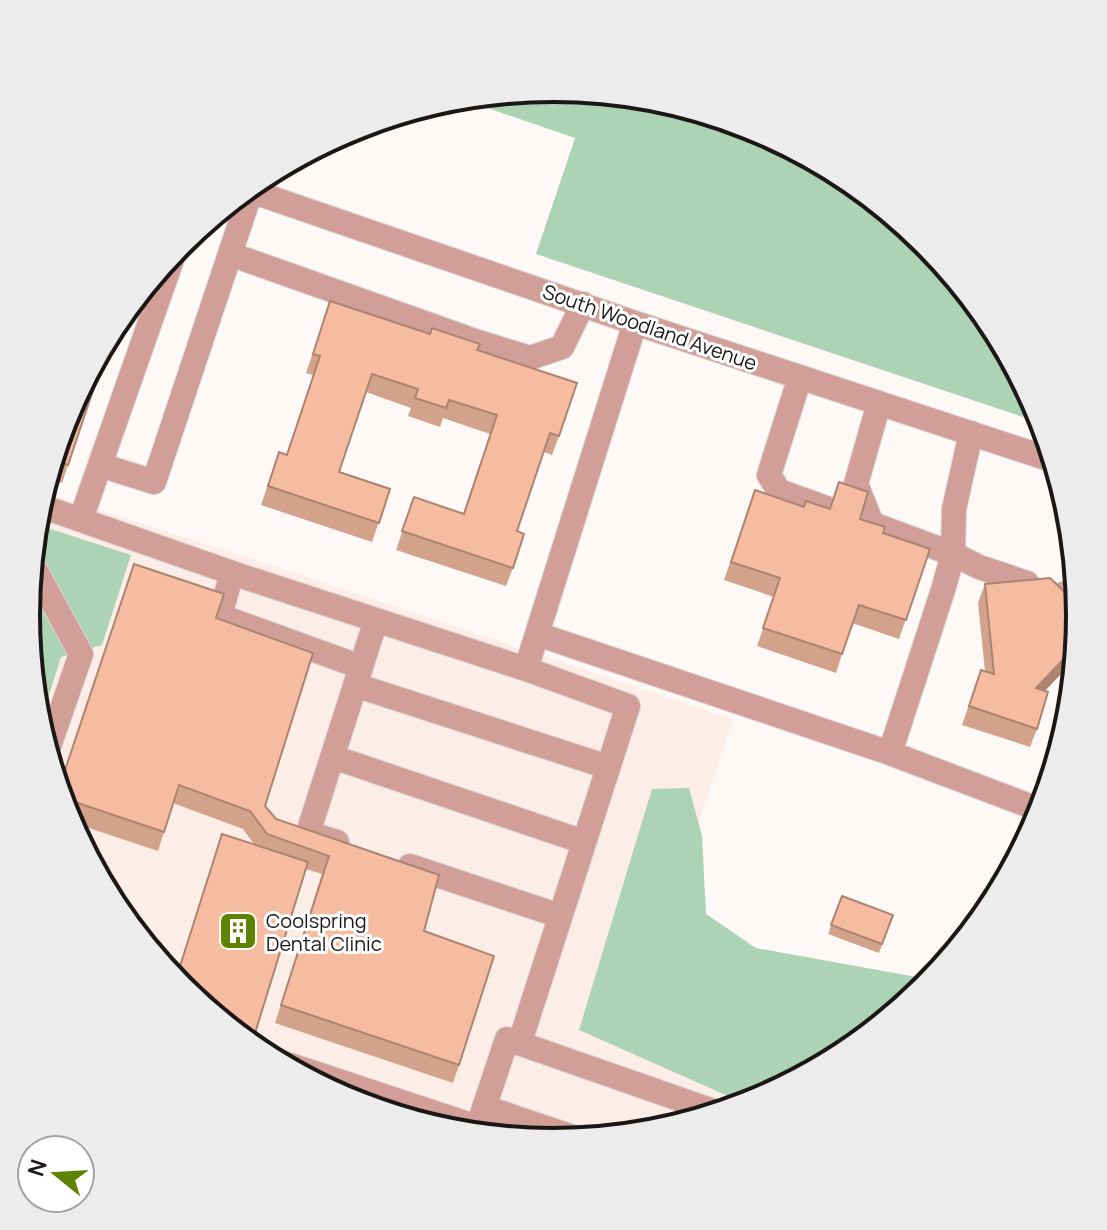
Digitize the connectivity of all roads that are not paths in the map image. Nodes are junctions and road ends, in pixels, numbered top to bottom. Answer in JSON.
{"nodes":[{"id":1,"x":260,"y":194,"type":"edge"},
{"id":2,"x":243,"y":206,"type":"edge"},
{"id":3,"x":230,"y":254,"type":"junction"},
{"id":4,"x":166,"y":278,"type":"edge"},
{"id":5,"x":583,"y":304,"type":"junction"},
{"id":6,"x":635,"y":323,"type":"junction"},
{"id":7,"x":800,"y":377,"type":"junction"},
{"id":8,"x":879,"y":403,"type":"junction"},
{"id":9,"x":971,"y":433,"type":"junction"},
{"id":10,"x":1042,"y":457,"type":"edge"},
{"id":11,"x":100,"y":465,"type":"junction"},
{"id":12,"x":856,"y":484,"type":"junction"},
{"id":13,"x":51,"y":509,"type":"edge"},
{"id":14,"x":81,"y":519,"type":"junction"},
{"id":15,"x":953,"y":554,"type":"junction"},
{"id":16,"x":232,"y":573,"type":"junction"},
{"id":17,"x":41,"y":580,"type":"edge"},
{"id":18,"x":1027,"y":583,"type":"edge"},
{"id":19,"x":376,"y":620,"type":"junction"},
{"id":20,"x":537,"y":634,"type":"junction"},
{"id":21,"x":526,"y":669,"type":"junction"},
{"id":22,"x":358,"y":676,"type":"junction"},
{"id":23,"x":54,"y":733,"type":"edge"},
{"id":24,"x":890,"y":753,"type":"junction"},
{"id":25,"x":333,"y":757,"type":"junction"},
{"id":26,"x":608,"y":767,"type":"junction"},
{"id":27,"x":1030,"y":806,"type":"edge"},
{"id":28,"x":584,"y":842,"type":"junction"},
{"id":29,"x":353,"y":847,"type":"edge"},
{"id":30,"x":383,"y":857,"type":"edge"},
{"id":31,"x":560,"y":916,"type":"junction"},
{"id":32,"x":520,"y":1042,"type":"junction"},
{"id":33,"x":701,"y":1107,"type":"edge"},
{"id":34,"x":447,"y":1117,"type":"edge"},
{"id":35,"x":476,"y":1123,"type":"edge"},
{"id":36,"x":479,"y":1123,"type":"edge"}],
"edges":[{"from":1,"to":5,"type":"street","name":"South Woodland Avenue"},
{"from":2,"to":3,"type":"street"},
{"from":3,"to":5,"type":"street"},
{"from":3,"to":11,"type":"street"},
{"from":4,"to":11,"type":"street"},
{"from":5,"to":6,"type":"street","name":"South Woodland Avenue"},
{"from":6,"to":7,"type":"street","name":"South Woodland Avenue"},
{"from":6,"to":20,"type":"street"},
{"from":7,"to":8,"type":"street","name":"South Woodland Avenue"},
{"from":7,"to":12,"type":"street"},
{"from":8,"to":9,"type":"street","name":"South Woodland Avenue"},
{"from":8,"to":12,"type":"street"},
{"from":9,"to":10,"type":"street","name":"South Woodland Avenue"},
{"from":9,"to":15,"type":"street"},
{"from":11,"to":14,"type":"street"},
{"from":12,"to":15,"type":"street"},
{"from":13,"to":14,"type":"street"},
{"from":14,"to":16,"type":"street"},
{"from":15,"to":18,"type":"street"},
{"from":15,"to":24,"type":"street"},
{"from":16,"to":19,"type":"street"},
{"from":16,"to":22,"type":"street"},
{"from":17,"to":23,"type":"street"},
{"from":19,"to":21,"type":"street"},
{"from":19,"to":22,"type":"street"},
{"from":20,"to":21,"type":"street"},
{"from":20,"to":24,"type":"street"},
{"from":21,"to":26,"type":"street"},
{"from":22,"to":25,"type":"street"},
{"from":22,"to":26,"type":"street"},
{"from":24,"to":27,"type":"street"},
{"from":25,"to":28,"type":"street"},
{"from":25,"to":29,"type":"street"},
{"from":26,"to":28,"type":"street"},
{"from":28,"to":31,"type":"street"},
{"from":30,"to":31,"type":"street"},
{"from":31,"to":32,"type":"street"},
{"from":32,"to":33,"type":"street"},
{"from":32,"to":36,"type":"street"},
{"from":34,"to":35,"type":"street"}]}
